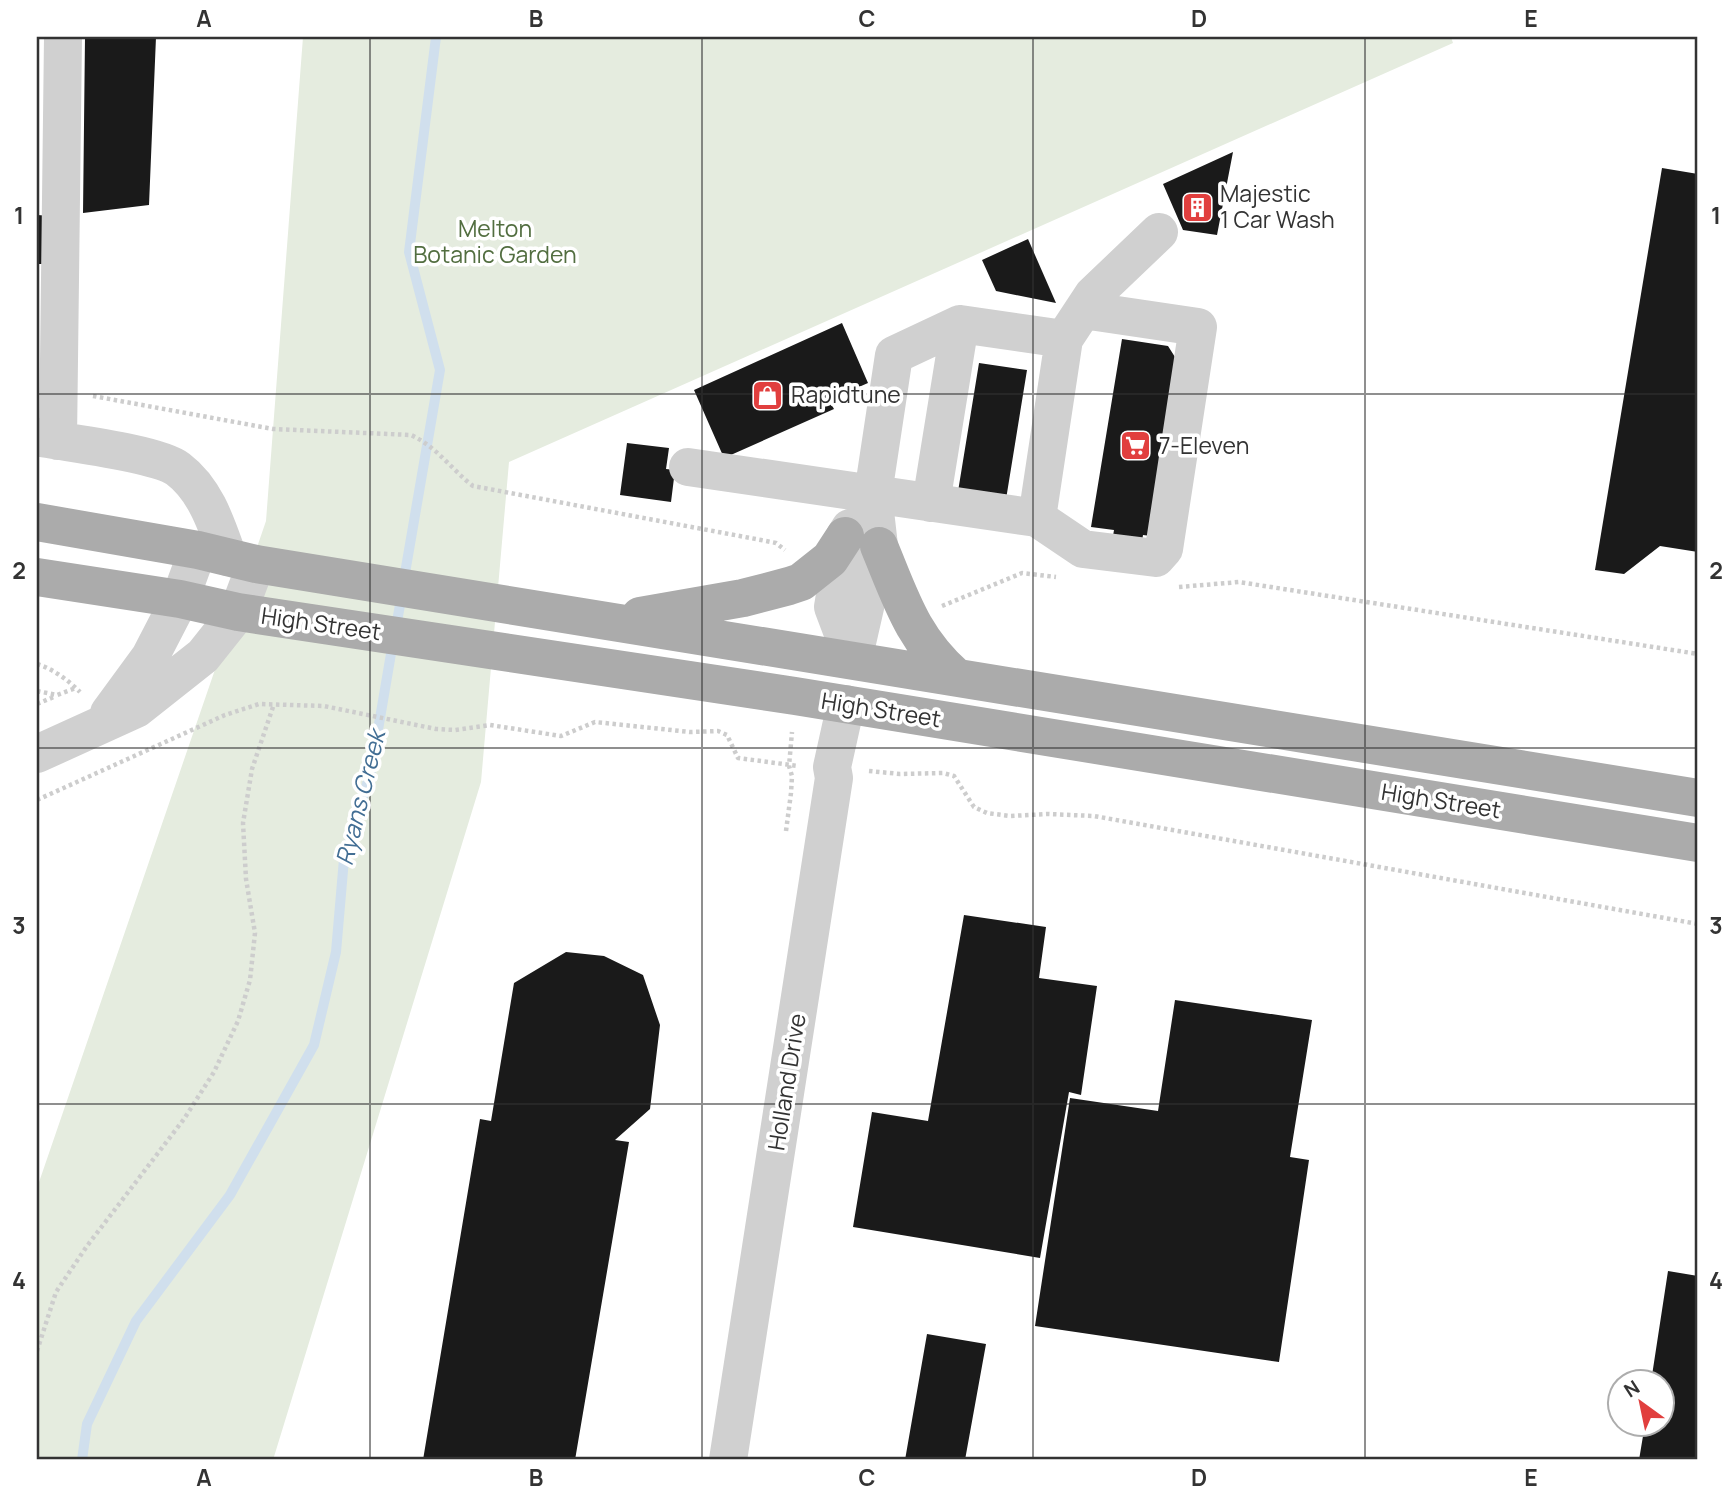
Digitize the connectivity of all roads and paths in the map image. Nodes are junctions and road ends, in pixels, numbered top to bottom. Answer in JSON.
{"nodes":[{"id":1,"x":63,"y":37,"type":"edge"},
{"id":2,"x":49,"y":145,"type":"edge"},
{"id":3,"x":1159,"y":232,"type":"dead end"},
{"id":4,"x":960,"y":324,"type":"junction"},
{"id":5,"x":1074,"y":324,"type":"junction"},
{"id":6,"x":58,"y":390,"type":"junction"},
{"id":7,"x":47,"y":439,"type":"edge"},
{"id":8,"x":688,"y":467,"type":"dead end"},
{"id":9,"x":873,"y":494,"type":"junction"},
{"id":10,"x":931,"y":503,"type":"junction"},
{"id":11,"x":1037,"y":518,"type":"junction"},
{"id":12,"x":37,"y":522,"type":"edge"},
{"id":13,"x":862,"y":541,"type":"junction"},
{"id":14,"x":228,"y":557,"type":"junction"},
{"id":15,"x":1065,"y":578,"type":"dead end"},
{"id":16,"x":46,"y":582,"type":"edge"},
{"id":17,"x":801,"y":582,"type":"junction"},
{"id":18,"x":1170,"y":588,"type":"dead end"},
{"id":19,"x":180,"y":599,"type":"junction"},
{"id":20,"x":238,"y":612,"type":"junction"},
{"id":21,"x":909,"y":616,"type":"junction"},
{"id":22,"x":611,"y":621,"type":"junction"},
{"id":23,"x":1698,"y":654,"type":"edge"},
{"id":24,"x":853,"y":660,"type":"junction"},
{"id":25,"x":956,"y":677,"type":"junction"},
{"id":26,"x":76,"y":688,"type":"dead end"},
{"id":27,"x":37,"y":691,"type":"edge"},
{"id":28,"x":57,"y":695,"type":"junction"},
{"id":29,"x":795,"y":696,"type":"junction"},
{"id":30,"x":37,"y":704,"type":"edge"},
{"id":31,"x":274,"y":704,"type":"junction"},
{"id":32,"x":846,"y":704,"type":"junction"},
{"id":33,"x":102,"y":723,"type":"junction"},
{"id":34,"x":37,"y":754,"type":"edge"},
{"id":35,"x":789,"y":766,"type":"junction"},
{"id":36,"x":832,"y":767,"type":"junction"},
{"id":37,"x":1698,"y":799,"type":"edge"},
{"id":38,"x":37,"y":800,"type":"edge"},
{"id":39,"x":1698,"y":843,"type":"edge"},
{"id":40,"x":1698,"y":924,"type":"edge"},
{"id":41,"x":37,"y":1351,"type":"edge"},
{"id":42,"x":728,"y":1460,"type":"edge"}],
"edges":[{"from":1,"to":2,"type":"street"},
{"from":2,"to":6,"type":"street"},
{"from":3,"to":5,"type":"street"},
{"from":4,"to":5,"type":"street"},
{"from":4,"to":9,"type":"street"},
{"from":4,"to":10,"type":"street"},
{"from":5,"to":11,"type":"street"},
{"from":5,"to":11,"type":"street"},
{"from":6,"to":7,"type":"street"},
{"from":6,"to":17,"type":"path"},
{"from":7,"to":14,"type":"street"},
{"from":8,"to":9,"type":"street"},
{"from":9,"to":10,"type":"street"},
{"from":9,"to":13,"type":"street"},
{"from":10,"to":11,"type":"street"},
{"from":12,"to":14,"type":"main road","name":"High Street"},
{"from":13,"to":17,"type":"main road"},
{"from":13,"to":21,"type":"main road"},
{"from":13,"to":24,"type":"street"},
{"from":14,"to":19,"type":"street"},
{"from":14,"to":20,"type":"street"},
{"from":14,"to":22,"type":"main road","name":"High Street"},
{"from":15,"to":21,"type":"path"},
{"from":16,"to":19,"type":"main road","name":"High Street"},
{"from":17,"to":22,"type":"main road"},
{"from":18,"to":23,"type":"path"},
{"from":19,"to":20,"type":"main road","name":"High Street"},
{"from":19,"to":33,"type":"street"},
{"from":20,"to":29,"type":"main road","name":"High Street"},
{"from":20,"to":33,"type":"street"},
{"from":21,"to":25,"type":"main road"},
{"from":22,"to":24,"type":"main road","name":"High Street"},
{"from":24,"to":25,"type":"main road","name":"High Street"},
{"from":24,"to":32,"type":"main road"},
{"from":25,"to":37,"type":"main road","name":"High Street"},
{"from":26,"to":28,"type":"path"},
{"from":27,"to":28,"type":"path"},
{"from":28,"to":30,"type":"path"},
{"from":29,"to":32,"type":"main road","name":"High Street"},
{"from":29,"to":35,"type":"path"},
{"from":31,"to":35,"type":"path"},
{"from":31,"to":38,"type":"path"},
{"from":31,"to":41,"type":"path"},
{"from":32,"to":36,"type":"street","name":"Holland Drive"},
{"from":32,"to":39,"type":"main road","name":"High Street"},
{"from":33,"to":34,"type":"street"},
{"from":35,"to":36,"type":"path"},
{"from":36,"to":40,"type":"path"},
{"from":36,"to":42,"type":"street","name":"Holland Drive"}]}
